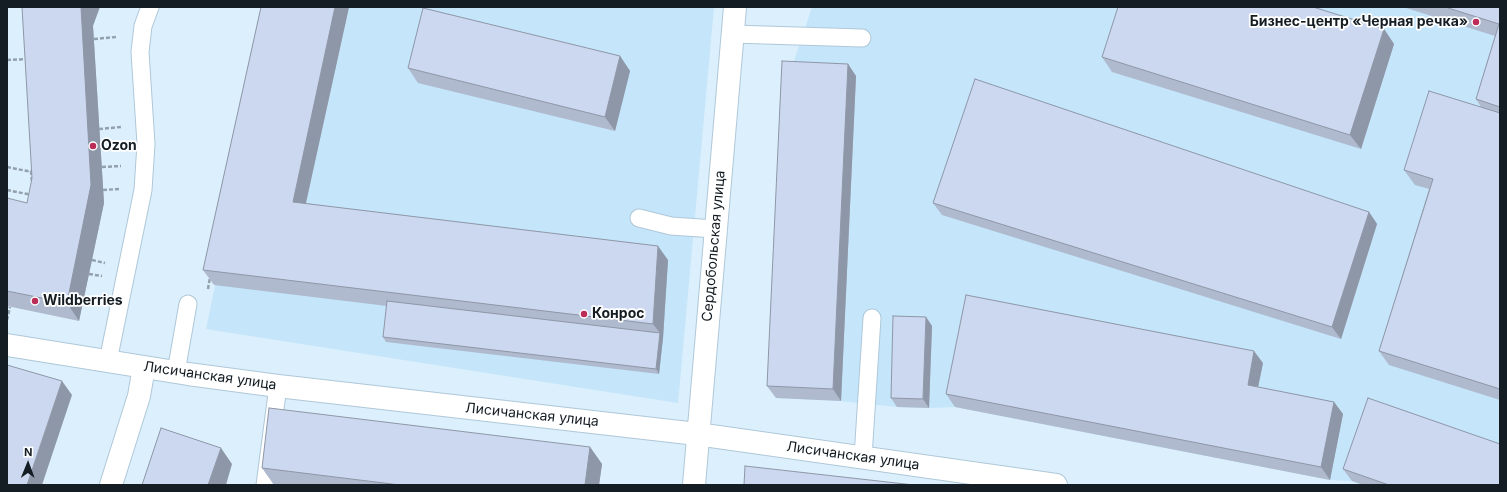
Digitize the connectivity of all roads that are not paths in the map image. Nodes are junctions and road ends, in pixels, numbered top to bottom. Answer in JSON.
{"nodes":[{"id":1,"x":150,"y":7,"type":"edge"},
{"id":2,"x":735,"y":7,"type":"edge"},
{"id":3,"x":732,"y":34,"type":"junction"},
{"id":4,"x":862,"y":38,"type":"dead end"},
{"id":5,"x":639,"y":218,"type":"dead end"},
{"id":6,"x":715,"y":229,"type":"junction"},
{"id":7,"x":188,"y":304,"type":"dead end"},
{"id":8,"x":872,"y":318,"type":"dead end"},
{"id":9,"x":7,"y":345,"type":"edge"},
{"id":10,"x":108,"y":361,"type":"junction"},
{"id":11,"x":144,"y":367,"type":"junction"},
{"id":12,"x":176,"y":372,"type":"junction"},
{"id":13,"x":278,"y":386,"type":"junction"},
{"id":14,"x":697,"y":434,"type":"junction"},
{"id":15,"x":863,"y":457,"type":"junction"},
{"id":16,"x":111,"y":485,"type":"edge"},
{"id":17,"x":265,"y":485,"type":"edge"},
{"id":18,"x":694,"y":485,"type":"edge"},
{"id":19,"x":1056,"y":485,"type":"edge"}],
"edges":[{"from":1,"to":10,"type":"lane"},
{"from":2,"to":3,"type":"street","name":"Сердобольская улица"},
{"from":3,"to":4,"type":"lane"},
{"from":3,"to":6,"type":"street","name":"Сердобольская улица"},
{"from":5,"to":6,"type":"lane"},
{"from":6,"to":14,"type":"street","name":"Сердобольская улица"},
{"from":7,"to":12,"type":"lane"},
{"from":8,"to":15,"type":"lane"},
{"from":9,"to":10,"type":"street","name":"Лисичанская улица"},
{"from":10,"to":11,"type":"street","name":"Лисичанская улица"},
{"from":11,"to":12,"type":"street","name":"Лисичанская улица"},
{"from":11,"to":16,"type":"street"},
{"from":12,"to":13,"type":"street","name":"Лисичанская улица"},
{"from":13,"to":14,"type":"street","name":"Лисичанская улица"},
{"from":13,"to":17,"type":"lane"},
{"from":14,"to":15,"type":"street","name":"Лисичанская улица"},
{"from":14,"to":18,"type":"street","name":"Сердобольская улица"},
{"from":15,"to":19,"type":"street","name":"Лисичанская улица"}]}
